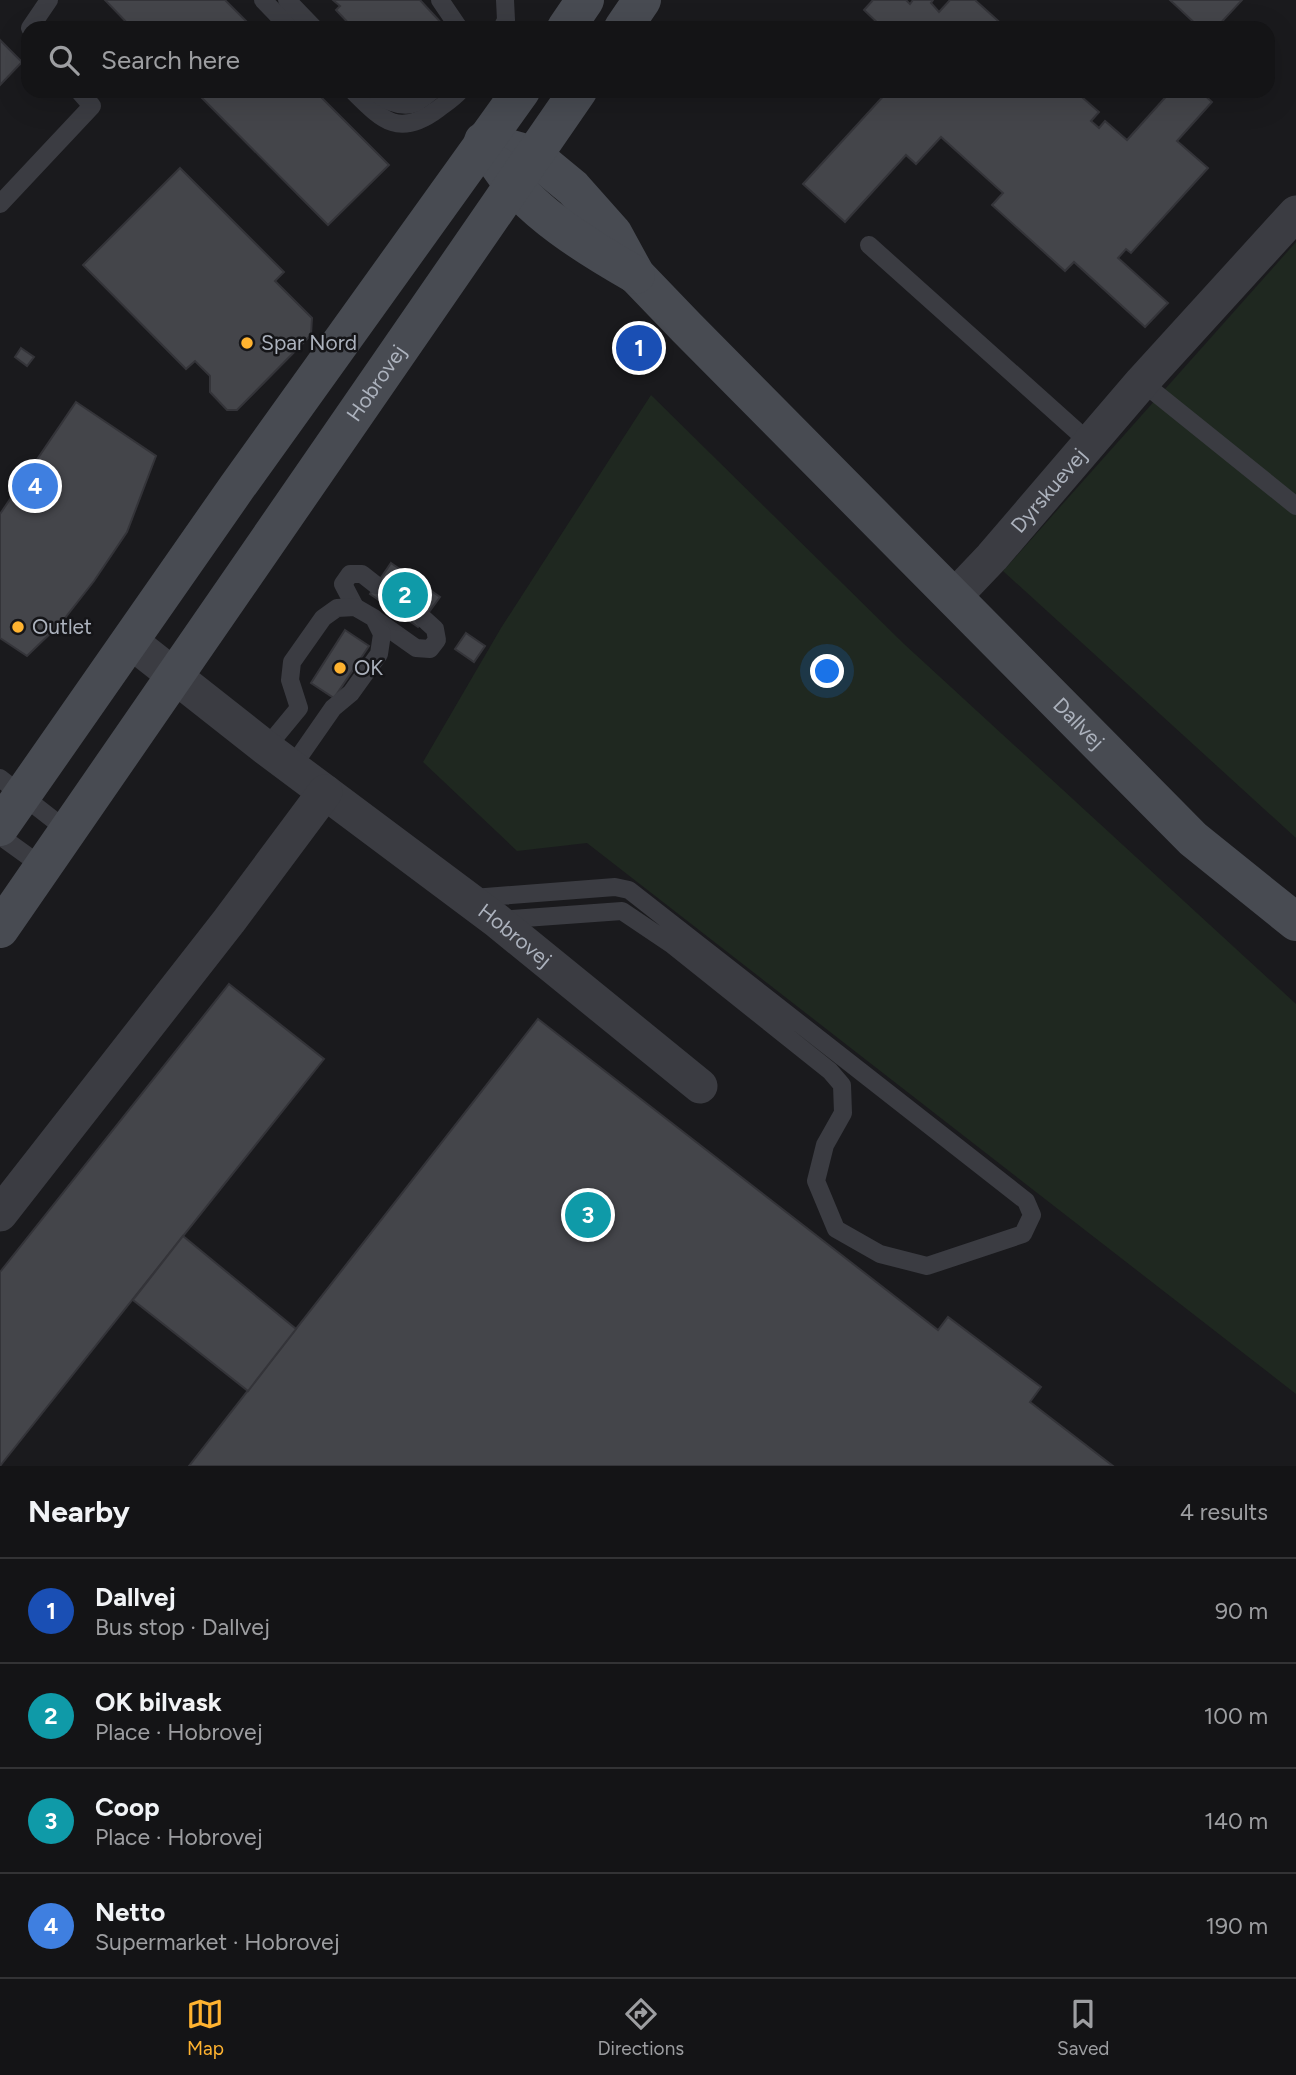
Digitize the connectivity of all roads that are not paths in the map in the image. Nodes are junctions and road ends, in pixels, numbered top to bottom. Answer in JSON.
{"nodes":[{"id":1,"x":49,"y":0,"type":"edge"},
{"id":2,"x":262,"y":0,"type":"edge"},
{"id":3,"x":287,"y":0,"type":"edge"},
{"id":4,"x":440,"y":0,"type":"edge"},
{"id":5,"x":505,"y":0,"type":"edge"},
{"id":6,"x":585,"y":0,"type":"edge"},
{"id":7,"x":642,"y":0,"type":"edge"},
{"id":8,"x":35,"y":21,"type":"edge"},
{"id":9,"x":283,"y":21,"type":"edge"},
{"id":10,"x":307,"y":21,"type":"edge"},
{"id":11,"x":454,"y":21,"type":"edge"},
{"id":12,"x":506,"y":21,"type":"edge"},
{"id":13,"x":571,"y":21,"type":"edge"},
{"id":14,"x":628,"y":21,"type":"edge"},
{"id":15,"x":85,"y":98,"type":"edge"},
{"id":16,"x":360,"y":98,"type":"edge"},
{"id":17,"x":383,"y":98,"type":"edge"},
{"id":18,"x":422,"y":98,"type":"edge"},
{"id":19,"x":451,"y":98,"type":"edge"},
{"id":20,"x":516,"y":98,"type":"edge"},
{"id":21,"x":573,"y":98,"type":"edge"},
{"id":22,"x":483,"y":141,"type":"junction"},
{"id":23,"x":523,"y":171,"type":"junction"},
{"id":24,"x":0,"y":204,"type":"edge"},
{"id":25,"x":1296,"y":213,"type":"edge"},
{"id":26,"x":869,"y":245,"type":"dead end"},
{"id":27,"x":1142,"y":382,"type":"junction"},
{"id":28,"x":1090,"y":443,"type":"junction"},
{"id":29,"x":1296,"y":506,"type":"edge"},
{"id":30,"x":376,"y":585,"type":"dead end"},
{"id":31,"x":953,"y":598,"type":"junction"},
{"id":32,"x":355,"y":607,"type":"junction"},
{"id":33,"x":374,"y":618,"type":"junction"},
{"id":34,"x":424,"y":619,"type":"dead end"},
{"id":35,"x":129,"y":640,"type":"junction"},
{"id":36,"x":175,"y":676,"type":"junction"},
{"id":37,"x":299,"y":708,"type":"junction"},
{"id":38,"x":332,"y":708,"type":"junction"},
{"id":39,"x":279,"y":758,"type":"junction"},
{"id":40,"x":11,"y":786,"type":"edge"},
{"id":41,"x":325,"y":792,"type":"junction"},
{"id":42,"x":0,"y":827,"type":"edge"},
{"id":43,"x":69,"y":832,"type":"junction"},
{"id":44,"x":0,"y":836,"type":"edge"},
{"id":45,"x":43,"y":867,"type":"junction"},
{"id":46,"x":467,"y":899,"type":"junction"},
{"id":47,"x":496,"y":920,"type":"junction"},
{"id":48,"x":1296,"y":922,"type":"edge"},
{"id":49,"x":0,"y":929,"type":"edge"},
{"id":50,"x":700,"y":1086,"type":"dead end"},
{"id":51,"x":0,"y":1214,"type":"edge"}],
"edges":[{"from":1,"to":8,"type":"lane"},
{"from":2,"to":9,"type":"lane"},
{"from":3,"to":10,"type":"lane"},
{"from":4,"to":11,"type":"lane"},
{"from":5,"to":12,"type":"lane"},
{"from":6,"to":13,"type":"main road"},
{"from":7,"to":14,"type":"main road"},
{"from":15,"to":24,"type":"lane"},
{"from":16,"to":19,"type":"lane"},
{"from":17,"to":18,"type":"lane"},
{"from":20,"to":22,"type":"main road"},
{"from":21,"to":23,"type":"main road","name":"Hobrovej"},
{"from":22,"to":23,"type":"main road","name":"Dallvej"},
{"from":22,"to":35,"type":"main road"},
{"from":23,"to":31,"type":"main road","name":"Dallvej"},
{"from":23,"to":36,"type":"main road","name":"Hobrovej"},
{"from":25,"to":27,"type":"street","name":"Dyrskuevej"},
{"from":26,"to":28,"type":"lane"},
{"from":27,"to":28,"type":"street","name":"Dyrskuevej"},
{"from":27,"to":29,"type":"lane"},
{"from":28,"to":31,"type":"street","name":"Dyrskuevej"},
{"from":30,"to":32,"type":"lane"},
{"from":31,"to":48,"type":"main road","name":"Dallvej"},
{"from":32,"to":33,"type":"lane"},
{"from":32,"to":37,"type":"lane"},
{"from":33,"to":34,"type":"lane"},
{"from":33,"to":38,"type":"lane"},
{"from":35,"to":36,"type":"street","name":"Hobrovej"},
{"from":35,"to":40,"type":"main road"},
{"from":36,"to":39,"type":"street","name":"Hobrovej"},
{"from":36,"to":43,"type":"main road","name":"Hobrovej"},
{"from":37,"to":38,"type":"lane"},
{"from":37,"to":39,"type":"lane"},
{"from":38,"to":39,"type":"lane"},
{"from":39,"to":41,"type":"street","name":"Hobrovej"},
{"from":40,"to":42,"type":"main road"},
{"from":40,"to":43,"type":"lane"},
{"from":41,"to":46,"type":"street","name":"Hobrovej"},
{"from":41,"to":51,"type":"street"},
{"from":43,"to":45,"type":"main road","name":"Hobrovej"},
{"from":44,"to":45,"type":"lane"},
{"from":45,"to":49,"type":"main road","name":"Hobrovej"},
{"from":46,"to":47,"type":"street","name":"Hobrovej"},
{"from":46,"to":47,"type":"lane"},
{"from":47,"to":50,"type":"street","name":"Hobrovej"}]}
